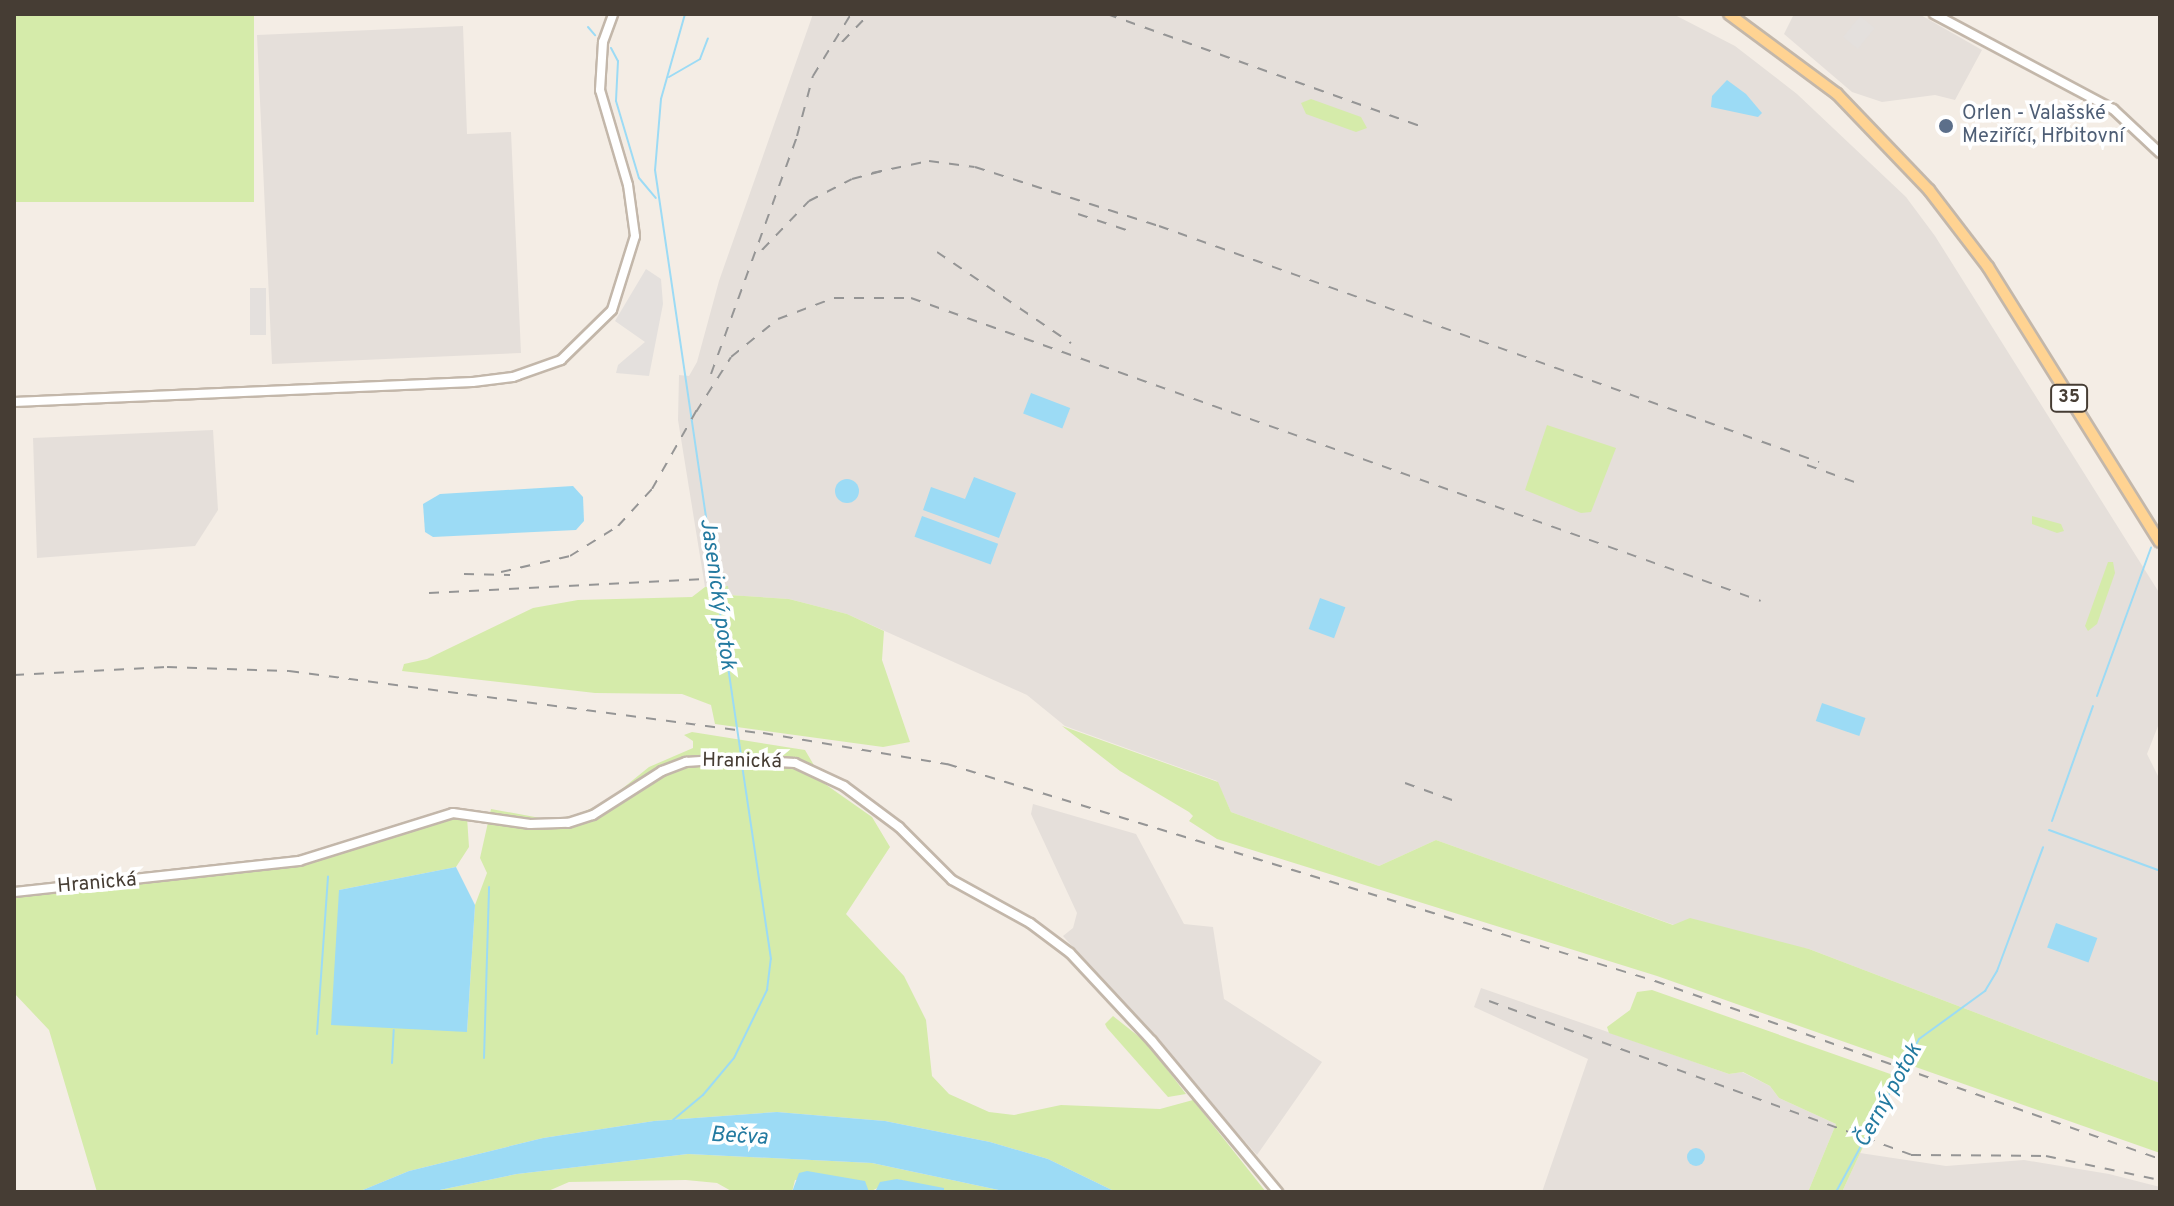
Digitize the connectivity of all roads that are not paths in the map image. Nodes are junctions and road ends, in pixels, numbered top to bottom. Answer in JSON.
{"nodes":[{"id":1,"x":613,"y":14,"type":"edge"},
{"id":2,"x":1729,"y":14,"type":"edge"},
{"id":3,"x":1934,"y":14,"type":"edge"},
{"id":4,"x":2160,"y":153,"type":"edge"},
{"id":5,"x":14,"y":402,"type":"edge"},
{"id":6,"x":2160,"y":542,"type":"edge"},
{"id":7,"x":14,"y":892,"type":"edge"},
{"id":8,"x":1278,"y":1192,"type":"edge"}],
"edges":[{"from":1,"to":5,"type":"street"},
{"from":2,"to":6,"type":"main road","number":"35"},
{"from":3,"to":4,"type":"street"},
{"from":7,"to":8,"type":"street","name":"Hranická"}]}
